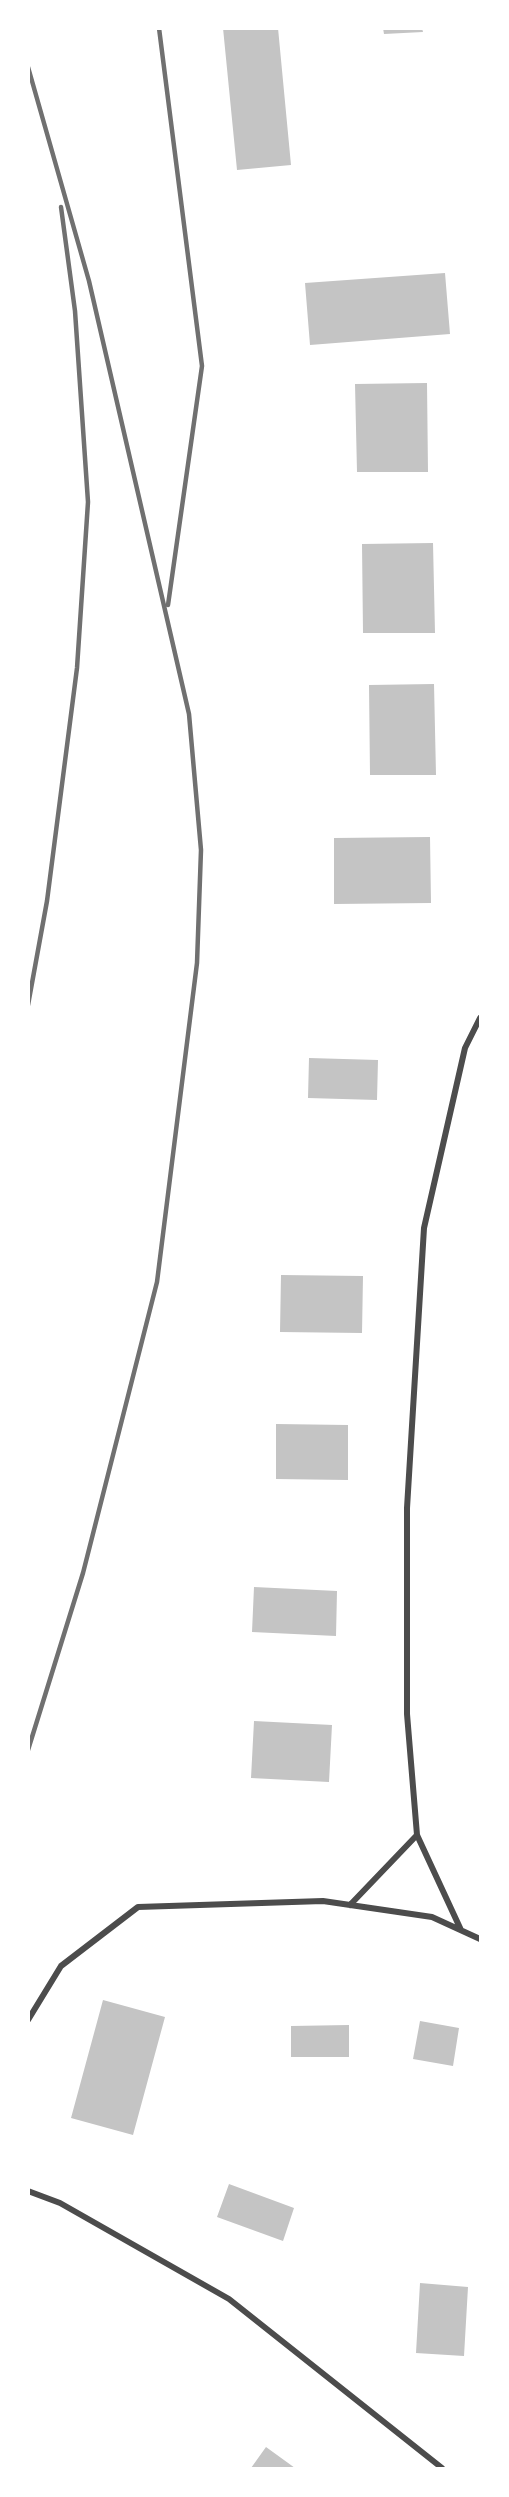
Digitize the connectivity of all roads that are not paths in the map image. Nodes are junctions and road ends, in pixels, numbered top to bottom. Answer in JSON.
{"nodes":[{"id":1,"x":480,"y":1017,"type":"edge"},
{"id":2,"x":417,"y":1835,"type":"junction"},
{"id":3,"x":350,"y":1905,"type":"junction"},
{"id":4,"x":461,"y":1930,"type":"junction"},
{"id":5,"x":480,"y":1939,"type":"edge"},
{"id":6,"x":28,"y":2020,"type":"edge"},
{"id":7,"x":28,"y":2191,"type":"edge"},
{"id":8,"x":442,"y":2469,"type":"edge"}],
"edges":[{"from":1,"to":2,"type":"street"},
{"from":2,"to":3,"type":"street"},
{"from":2,"to":4,"type":"street"},
{"from":3,"to":4,"type":"street"},
{"from":3,"to":6,"type":"street"},
{"from":4,"to":5,"type":"street"},
{"from":7,"to":8,"type":"street"}]}
